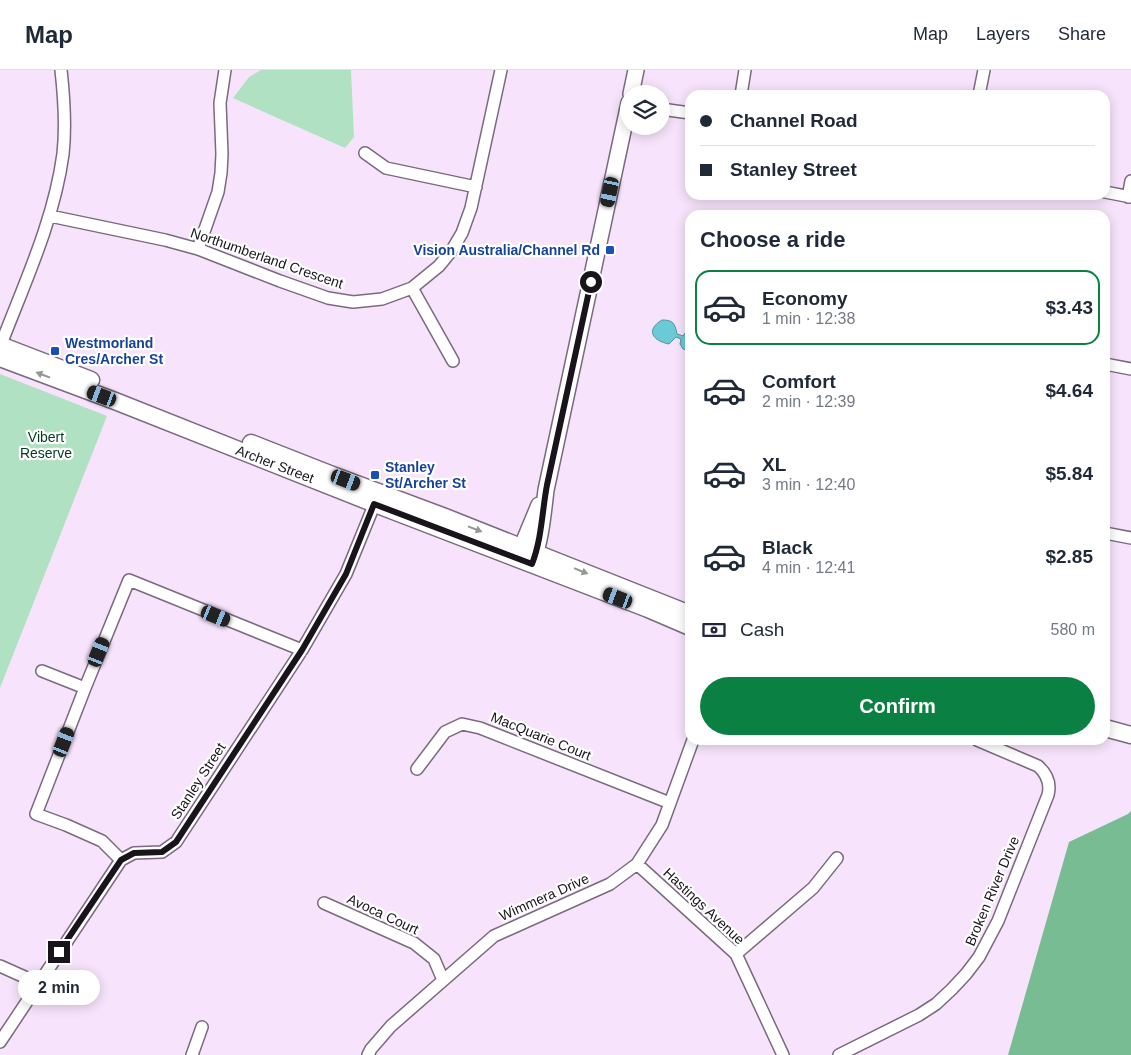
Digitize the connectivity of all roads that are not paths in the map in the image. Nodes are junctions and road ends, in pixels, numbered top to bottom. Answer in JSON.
{"nodes":[{"id":1,"x":61,"y":70,"type":"edge"},
{"id":2,"x":225,"y":70,"type":"edge"},
{"id":3,"x":501,"y":70,"type":"edge"},
{"id":4,"x":636,"y":70,"type":"edge"},
{"id":5,"x":746,"y":70,"type":"edge"},
{"id":6,"x":984,"y":70,"type":"edge"},
{"id":7,"x":633,"y":85,"type":"edge"},
{"id":8,"x":742,"y":90,"type":"edge"},
{"id":9,"x":981,"y":90,"type":"edge"},
{"id":10,"x":670,"y":109,"type":"edge"},
{"id":11,"x":685,"y":112,"type":"edge"},
{"id":12,"x":622,"y":135,"type":"edge"},
{"id":13,"x":364,"y":153,"type":"dead end"},
{"id":14,"x":1131,"y":181,"type":"edge"},
{"id":15,"x":476,"y":187,"type":"junction"},
{"id":16,"x":1110,"y":193,"type":"edge"},
{"id":17,"x":1130,"y":197,"type":"edge"},
{"id":18,"x":50,"y":216,"type":"junction"},
{"id":19,"x":198,"y":249,"type":"junction"},
{"id":20,"x":412,"y":288,"type":"junction"},
{"id":21,"x":0,"y":346,"type":"edge"},
{"id":22,"x":0,"y":358,"type":"edge"},
{"id":23,"x":453,"y":361,"type":"dead end"},
{"id":24,"x":1110,"y":365,"type":"edge"},
{"id":25,"x":1131,"y":369,"type":"edge"},
{"id":26,"x":79,"y":381,"type":"junction"},
{"id":27,"x":377,"y":498,"type":"junction"},
{"id":28,"x":1110,"y":534,"type":"edge"},
{"id":29,"x":1131,"y":538,"type":"edge"},
{"id":30,"x":527,"y":555,"type":"junction"},
{"id":31,"x":650,"y":604,"type":"junction"},
{"id":32,"x":685,"y":613,"type":"edge"},
{"id":33,"x":685,"y":624,"type":"edge"},
{"id":34,"x":302,"y":650,"type":"junction"},
{"id":35,"x":42,"y":671,"type":"dead end"},
{"id":36,"x":84,"y":688,"type":"junction"},
{"id":37,"x":1110,"y":724,"type":"edge"},
{"id":38,"x":1131,"y":727,"type":"edge"},
{"id":39,"x":1110,"y":729,"type":"edge"},
{"id":40,"x":1131,"y":735,"type":"edge"},
{"id":41,"x":691,"y":745,"type":"edge"},
{"id":42,"x":989,"y":745,"type":"edge"},
{"id":43,"x":417,"y":769,"type":"dead end"},
{"id":44,"x":670,"y":803,"type":"junction"},
{"id":45,"x":837,"y":858,"type":"dead end"},
{"id":46,"x":121,"y":860,"type":"junction"},
{"id":47,"x":636,"y":864,"type":"junction"},
{"id":48,"x":324,"y":904,"type":"dead end"},
{"id":49,"x":736,"y":954,"type":"junction"},
{"id":50,"x":0,"y":966,"type":"edge"},
{"id":51,"x":443,"y":980,"type":"junction"},
{"id":52,"x":38,"y":983,"type":"junction"},
{"id":53,"x":202,"y":1027,"type":"dead end"},
{"id":54,"x":0,"y":1042,"type":"edge"},
{"id":55,"x":192,"y":1055,"type":"edge"},
{"id":56,"x":368,"y":1055,"type":"edge"},
{"id":57,"x":782,"y":1055,"type":"edge"},
{"id":58,"x":839,"y":1055,"type":"edge"}],
"edges":[{"from":1,"to":18,"type":"street"},
{"from":2,"to":19,"type":"street"},
{"from":3,"to":15,"type":"street","name":"Northumberland Crescent"},
{"from":4,"to":7,"type":"street"},
{"from":5,"to":8,"type":"street"},
{"from":6,"to":9,"type":"street"},
{"from":10,"to":11,"type":"street"},
{"from":12,"to":30,"type":"street"},
{"from":13,"to":15,"type":"street"},
{"from":14,"to":17,"type":"street"},
{"from":15,"to":20,"type":"street","name":"Northumberland Crescent"},
{"from":16,"to":17,"type":"street"},
{"from":18,"to":19,"type":"street","name":"Northumberland Crescent"},
{"from":18,"to":21,"type":"street"},
{"from":19,"to":20,"type":"street","name":"Northumberland Crescent"},
{"from":20,"to":23,"type":"street"},
{"from":21,"to":26,"type":"main road","name":"Archer Street"},
{"from":26,"to":22,"type":"main road","name":"Archer Street","one_way":true},
{"from":24,"to":25,"type":"street"},
{"from":26,"to":27,"type":"main road","name":"Archer Street"},
{"from":27,"to":30,"type":"main road","name":"Archer Street"},
{"from":27,"to":34,"type":"street","name":"Stanley Street"},
{"from":28,"to":29,"type":"street"},
{"from":30,"to":31,"type":"main road","name":"Archer Street"},
{"from":31,"to":32,"type":"main road","name":"Archer Street"},
{"from":31,"to":33,"type":"main road","name":"Archer Street"},
{"from":34,"to":36,"type":"street"},
{"from":34,"to":46,"type":"street","name":"Stanley Street"},
{"from":35,"to":36,"type":"street"},
{"from":36,"to":46,"type":"street"},
{"from":37,"to":38,"type":"main road"},
{"from":39,"to":40,"type":"main road"},
{"from":41,"to":44,"type":"street","name":"Wimmera Drive"},
{"from":42,"to":58,"type":"street","name":"Broken River Drive"},
{"from":43,"to":44,"type":"street","name":"MacQuarie Court"},
{"from":44,"to":47,"type":"street","name":"Wimmera Drive"},
{"from":45,"to":49,"type":"street"},
{"from":46,"to":52,"type":"street"},
{"from":47,"to":49,"type":"street","name":"Hastings Avenue"},
{"from":47,"to":51,"type":"street","name":"Wimmera Drive"},
{"from":48,"to":51,"type":"street","name":"Avoca Court"},
{"from":49,"to":57,"type":"street","name":"Hastings Avenue"},
{"from":50,"to":52,"type":"street"},
{"from":51,"to":56,"type":"street","name":"Wimmera Drive"},
{"from":52,"to":54,"type":"street"},
{"from":53,"to":55,"type":"street"}]}
